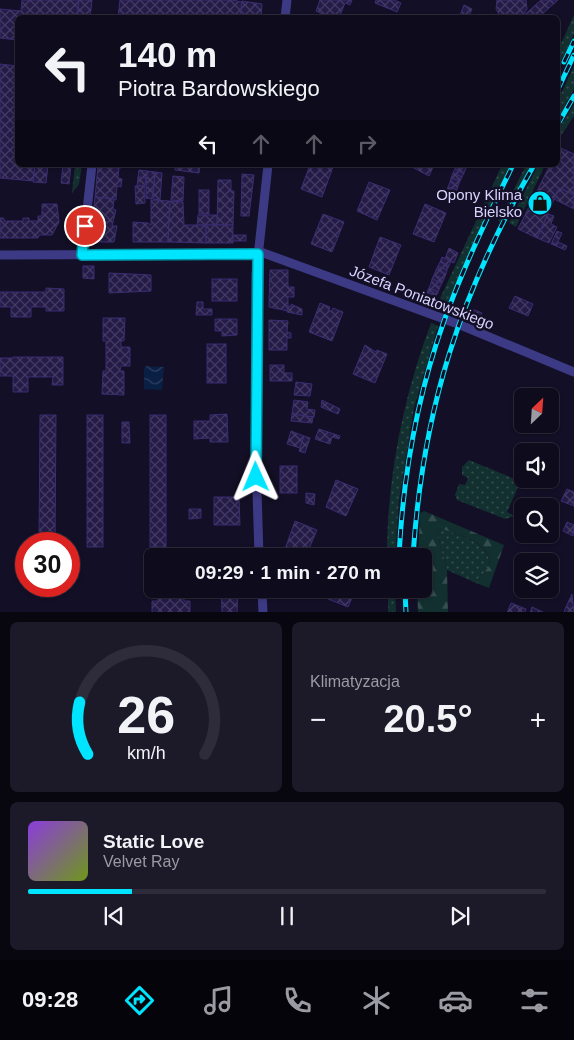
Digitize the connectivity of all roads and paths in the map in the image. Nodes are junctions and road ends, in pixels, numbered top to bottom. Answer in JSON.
{"nodes":[{"id":1,"x":287,"y":0,"type":"edge"},
{"id":2,"x":285,"y":15,"type":"edge"},
{"id":3,"x":92,"y":167,"type":"edge"},
{"id":4,"x":268,"y":167,"type":"edge"},
{"id":5,"x":258,"y":253,"type":"junction"},
{"id":6,"x":0,"y":254,"type":"edge"},
{"id":7,"x":82,"y":255,"type":"junction"},
{"id":8,"x":574,"y":372,"type":"edge"},
{"id":9,"x":259,"y":548,"type":"edge"},
{"id":10,"x":263,"y":598,"type":"edge"},
{"id":11,"x":264,"y":612,"type":"edge"}],
"edges":[{"from":1,"to":2,"type":"street"},
{"from":3,"to":7,"type":"street"},
{"from":4,"to":5,"type":"street"},
{"from":5,"to":7,"type":"street"},
{"from":5,"to":8,"type":"street","name":"Józefa Poniatowskiego"},
{"from":5,"to":9,"type":"street"},
{"from":6,"to":7,"type":"street"},
{"from":10,"to":11,"type":"street"}]}
